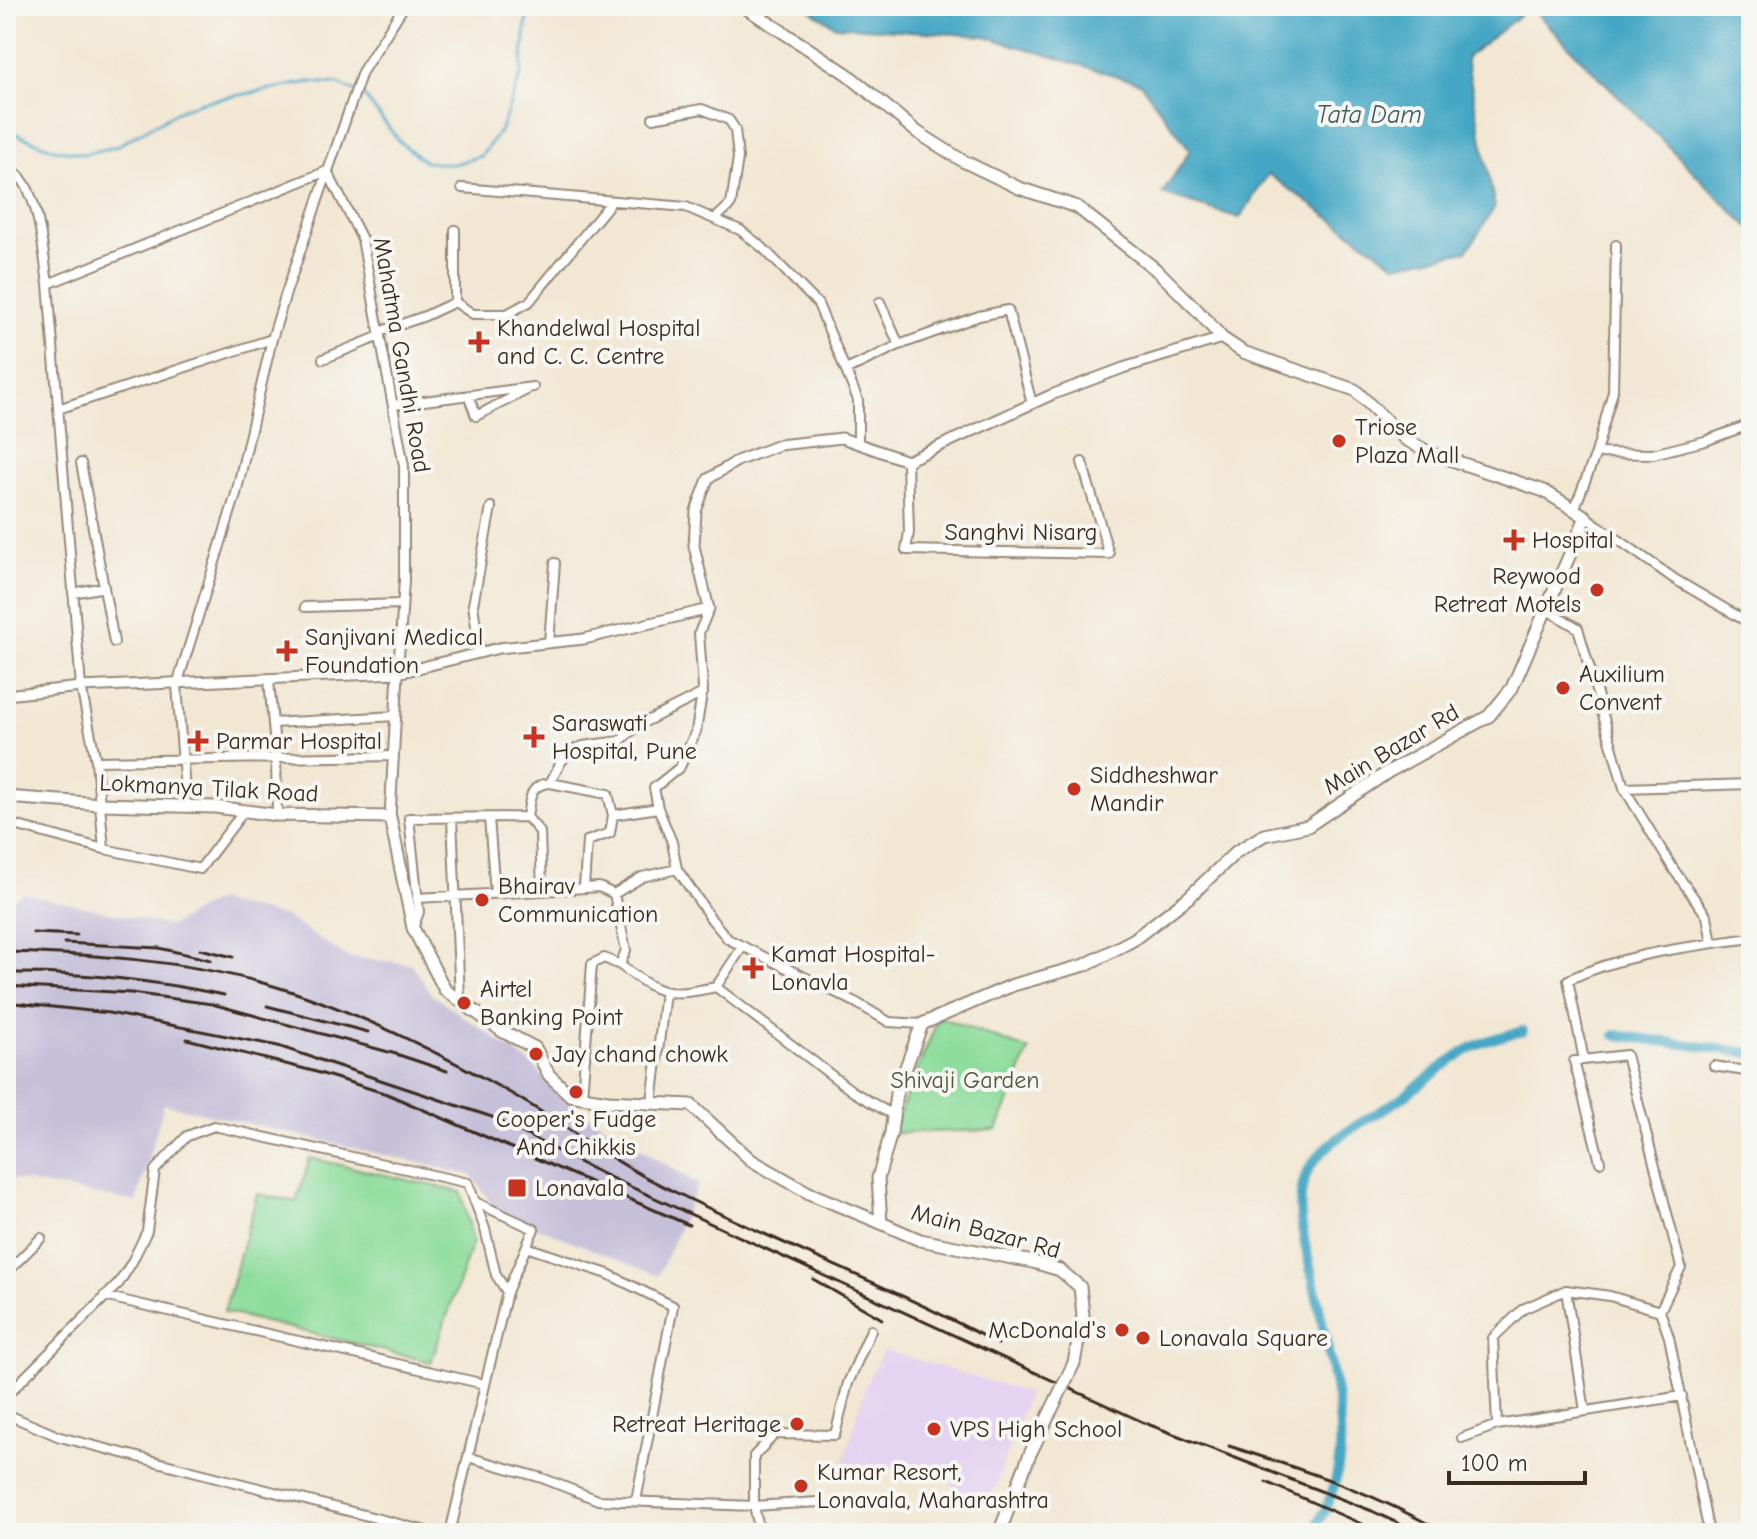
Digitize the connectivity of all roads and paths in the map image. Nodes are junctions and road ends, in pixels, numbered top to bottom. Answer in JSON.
{"nodes":[{"id":1,"x":404,"y":6,"type":"edge"},
{"id":2,"x":743,"y":6,"type":"edge"},
{"id":3,"x":653,"y":118,"type":"dead end"},
{"id":4,"x":6,"y":167,"type":"edge"},
{"id":5,"x":327,"y":171,"type":"junction"},
{"id":6,"x":462,"y":188,"type":"dead end"},
{"id":7,"x":612,"y":201,"type":"junction"},
{"id":8,"x":715,"y":219,"type":"junction"},
{"id":9,"x":455,"y":230,"type":"dead end"},
{"id":10,"x":1616,"y":245,"type":"dead end"},
{"id":11,"x":48,"y":284,"type":"junction"},
{"id":12,"x":455,"y":302,"type":"junction"},
{"id":13,"x":880,"y":302,"type":"dead end"},
{"id":14,"x":380,"y":334,"type":"junction"},
{"id":15,"x":1222,"y":338,"type":"junction"},
{"id":16,"x":272,"y":339,"type":"junction"},
{"id":17,"x":899,"y":345,"type":"junction"},
{"id":18,"x":323,"y":359,"type":"dead end"},
{"id":19,"x":846,"y":370,"type":"junction"},
{"id":20,"x":468,"y":395,"type":"junction"},
{"id":21,"x":1032,"y":404,"type":"junction"},
{"id":22,"x":393,"y":405,"type":"junction"},
{"id":23,"x":58,"y":409,"type":"junction"},
{"id":24,"x":1751,"y":424,"type":"edge"},
{"id":25,"x":858,"y":443,"type":"junction"},
{"id":26,"x":1596,"y":453,"type":"junction"},
{"id":27,"x":907,"y":461,"type":"junction"},
{"id":28,"x":1082,"y":462,"type":"dead end"},
{"id":29,"x":81,"y":463,"type":"dead end"},
{"id":30,"x":491,"y":507,"type":"dead end"},
{"id":31,"x":1574,"y":510,"type":"junction"},
{"id":32,"x":1586,"y":517,"type":"junction"},
{"id":33,"x":555,"y":563,"type":"dead end"},
{"id":34,"x":104,"y":587,"type":"junction"},
{"id":35,"x":73,"y":593,"type":"junction"},
{"id":36,"x":402,"y":604,"type":"junction"},
{"id":37,"x":305,"y":607,"type":"dead end"},
{"id":38,"x":709,"y":609,"type":"junction"},
{"id":39,"x":1547,"y":610,"type":"junction"},
{"id":40,"x":1751,"y":624,"type":"edge"},
{"id":41,"x":114,"y":642,"type":"dead end"},
{"id":42,"x":549,"y":643,"type":"junction"},
{"id":43,"x":480,"y":653,"type":"junction"},
{"id":44,"x":398,"y":673,"type":"junction"},
{"id":45,"x":269,"y":680,"type":"junction"},
{"id":46,"x":177,"y":685,"type":"junction"},
{"id":47,"x":81,"y":687,"type":"junction"},
{"id":48,"x":703,"y":693,"type":"junction"},
{"id":49,"x":6,"y":695,"type":"edge"},
{"id":50,"x":396,"y":716,"type":"junction"},
{"id":51,"x":273,"y":723,"type":"junction"},
{"id":52,"x":394,"y":756,"type":"junction"},
{"id":53,"x":276,"y":758,"type":"junction"},
{"id":54,"x":96,"y":761,"type":"junction"},
{"id":55,"x":182,"y":761,"type":"junction"},
{"id":56,"x":550,"y":783,"type":"junction"},
{"id":57,"x":1751,"y":784,"type":"edge"},
{"id":58,"x":1624,"y":788,"type":"junction"},
{"id":59,"x":7,"y":797,"type":"edge"},
{"id":60,"x":101,"y":804,"type":"junction"},
{"id":61,"x":186,"y":805,"type":"junction"},
{"id":62,"x":658,"y":808,"type":"junction"},
{"id":63,"x":244,"y":811,"type":"junction"},
{"id":64,"x":277,"y":815,"type":"junction"},
{"id":65,"x":613,"y":815,"type":"junction"},
{"id":66,"x":390,"y":817,"type":"junction"},
{"id":67,"x":527,"y":817,"type":"junction"},
{"id":68,"x":409,"y":818,"type":"junction"},
{"id":69,"x":452,"y":818,"type":"junction"},
{"id":70,"x":489,"y":818,"type":"junction"},
{"id":71,"x":104,"y":849,"type":"junction"},
{"id":72,"x":677,"y":869,"type":"junction"},
{"id":73,"x":584,"y":888,"type":"junction"},
{"id":74,"x":542,"y":891,"type":"junction"},
{"id":75,"x":495,"y":893,"type":"junction"},
{"id":76,"x":614,"y":894,"type":"junction"},
{"id":77,"x":457,"y":895,"type":"junction"},
{"id":78,"x":417,"y":898,"type":"junction"},
{"id":79,"x":413,"y":928,"type":"junction"},
{"id":80,"x":1751,"y":938,"type":"edge"},
{"id":81,"x":1712,"y":943,"type":"junction"},
{"id":82,"x":743,"y":946,"type":"junction"},
{"id":83,"x":620,"y":965,"type":"junction"},
{"id":84,"x":716,"y":987,"type":"junction"},
{"id":85,"x":665,"y":992,"type":"junction"},
{"id":86,"x":460,"y":999,"type":"junction"},
{"id":87,"x":922,"y":1024,"type":"junction"},
{"id":88,"x":1584,"y":1060,"type":"junction"},
{"id":89,"x":1714,"y":1066,"type":"dead end"},
{"id":90,"x":1751,"y":1072,"type":"edge"},
{"id":91,"x":582,"y":1097,"type":"junction"},
{"id":92,"x":652,"y":1103,"type":"junction"},
{"id":93,"x":891,"y":1114,"type":"junction"},
{"id":94,"x":1600,"y":1162,"type":"dead end"},
{"id":95,"x":475,"y":1202,"type":"junction"},
{"id":96,"x":881,"y":1223,"type":"junction"},
{"id":97,"x":41,"y":1238,"type":"dead end"},
{"id":98,"x":526,"y":1247,"type":"junction"},
{"id":99,"x":7,"y":1270,"type":"edge"},
{"id":100,"x":1566,"y":1290,"type":"junction"},
{"id":101,"x":507,"y":1292,"type":"junction"},
{"id":102,"x":104,"y":1296,"type":"junction"},
{"id":103,"x":1660,"y":1311,"type":"junction"},
{"id":104,"x":871,"y":1330,"type":"dead end"},
{"id":105,"x":484,"y":1384,"type":"junction"},
{"id":106,"x":6,"y":1396,"type":"edge"},
{"id":107,"x":1682,"y":1396,"type":"junction"},
{"id":108,"x":1585,"y":1411,"type":"junction"},
{"id":109,"x":6,"y":1414,"type":"edge"},
{"id":110,"x":1497,"y":1425,"type":"junction"},
{"id":111,"x":1462,"y":1438,"type":"dead end"},
{"id":112,"x":468,"y":1457,"type":"junction"},
{"id":113,"x":636,"y":1501,"type":"junction"},
{"id":114,"x":819,"y":1502,"type":"dead end"},
{"id":115,"x":754,"y":1506,"type":"junction"},
{"id":116,"x":434,"y":1533,"type":"edge"},
{"id":117,"x":450,"y":1533,"type":"edge"},
{"id":118,"x":760,"y":1533,"type":"edge"},
{"id":119,"x":999,"y":1533,"type":"edge"},
{"id":120,"x":1709,"y":1533,"type":"edge"}],
"edges":[{"from":1,"to":5,"type":"street"},
{"from":2,"to":15,"type":"main road"},
{"from":3,"to":8,"type":"street"},
{"from":4,"to":11,"type":"street"},
{"from":5,"to":11,"type":"street"},
{"from":5,"to":14,"type":"street","name":"Mahatma Gandhi Road"},
{"from":5,"to":16,"type":"street"},
{"from":6,"to":7,"type":"street"},
{"from":7,"to":8,"type":"street"},
{"from":7,"to":12,"type":"street"},
{"from":8,"to":19,"type":"street"},
{"from":9,"to":12,"type":"street"},
{"from":10,"to":26,"type":"street"},
{"from":11,"to":23,"type":"street"},
{"from":12,"to":14,"type":"street"},
{"from":13,"to":17,"type":"street"},
{"from":14,"to":18,"type":"street"},
{"from":14,"to":22,"type":"street","name":"Mahatma Gandhi Road"},
{"from":15,"to":21,"type":"street"},
{"from":15,"to":31,"type":"main road"},
{"from":16,"to":23,"type":"street"},
{"from":16,"to":46,"type":"street"},
{"from":17,"to":19,"type":"street"},
{"from":17,"to":21,"type":"street"},
{"from":19,"to":25,"type":"street"},
{"from":20,"to":20,"type":"street"},
{"from":20,"to":22,"type":"street"},
{"from":21,"to":27,"type":"street"},
{"from":22,"to":36,"type":"street","name":"Mahatma Gandhi Road"},
{"from":23,"to":35,"type":"street"},
{"from":24,"to":26,"type":"street"},
{"from":25,"to":27,"type":"street"},
{"from":25,"to":38,"type":"street"},
{"from":26,"to":31,"type":"street"},
{"from":27,"to":28,"type":"street","name":"Sanghvi Nisarg"},
{"from":29,"to":34,"type":"street"},
{"from":30,"to":43,"type":"street"},
{"from":31,"to":32,"type":"main road"},
{"from":32,"to":39,"type":"main road","name":"Main Bazar Rd"},
{"from":32,"to":40,"type":"street"},
{"from":33,"to":42,"type":"street"},
{"from":34,"to":35,"type":"street"},
{"from":34,"to":41,"type":"street"},
{"from":35,"to":47,"type":"street"},
{"from":36,"to":37,"type":"street"},
{"from":36,"to":44,"type":"street","name":"Mahatma Gandhi Road"},
{"from":38,"to":42,"type":"street"},
{"from":38,"to":48,"type":"street"},
{"from":39,"to":58,"type":"street"},
{"from":39,"to":87,"type":"main road","name":"Main Bazar Rd"},
{"from":42,"to":43,"type":"street"},
{"from":43,"to":44,"type":"street"},
{"from":44,"to":45,"type":"street"},
{"from":44,"to":50,"type":"street","name":"Mahatma Gandhi Road"},
{"from":45,"to":46,"type":"street"},
{"from":45,"to":51,"type":"street"},
{"from":46,"to":47,"type":"street"},
{"from":46,"to":55,"type":"street"},
{"from":47,"to":49,"type":"street"},
{"from":47,"to":54,"type":"street"},
{"from":48,"to":56,"type":"street"},
{"from":48,"to":62,"type":"street"},
{"from":50,"to":51,"type":"street"},
{"from":50,"to":52,"type":"street","name":"Mahatma Gandhi Road"},
{"from":51,"to":53,"type":"street"},
{"from":52,"to":53,"type":"street"},
{"from":52,"to":66,"type":"street","name":"Mahatma Gandhi Road"},
{"from":53,"to":55,"type":"street"},
{"from":53,"to":64,"type":"street"},
{"from":54,"to":55,"type":"street"},
{"from":54,"to":60,"type":"street"},
{"from":55,"to":61,"type":"street"},
{"from":56,"to":65,"type":"street"},
{"from":56,"to":67,"type":"street"},
{"from":57,"to":58,"type":"street"},
{"from":58,"to":81,"type":"street"},
{"from":59,"to":60,"type":"main road","name":"Lokmanya Tilak Road"},
{"from":59,"to":71,"type":"street"},
{"from":60,"to":61,"type":"main road","name":"Lokmanya Tilak Road"},
{"from":60,"to":71,"type":"street"},
{"from":61,"to":63,"type":"main road","name":"Lokmanya Tilak Road"},
{"from":62,"to":65,"type":"street"},
{"from":62,"to":72,"type":"street"},
{"from":63,"to":64,"type":"main road","name":"Lokmanya Tilak Road"},
{"from":63,"to":71,"type":"street"},
{"from":64,"to":66,"type":"main road","name":"Lokmanya Tilak Road"},
{"from":65,"to":73,"type":"street"},
{"from":66,"to":68,"type":"street","name":"Lokmanya Tilak Road"},
{"from":66,"to":79,"type":"main road","name":"Mahatma Gandhi Road"},
{"from":67,"to":70,"type":"street","name":"Lokmanya Tilak Road"},
{"from":67,"to":74,"type":"street"},
{"from":68,"to":69,"type":"street","name":"Lokmanya Tilak Road"},
{"from":68,"to":78,"type":"street"},
{"from":69,"to":70,"type":"street","name":"Lokmanya Tilak Road"},
{"from":69,"to":77,"type":"street"},
{"from":70,"to":75,"type":"street"},
{"from":72,"to":76,"type":"street"},
{"from":72,"to":82,"type":"street"},
{"from":73,"to":74,"type":"street"},
{"from":73,"to":76,"type":"street"},
{"from":74,"to":75,"type":"street"},
{"from":75,"to":77,"type":"street"},
{"from":76,"to":83,"type":"street"},
{"from":77,"to":78,"type":"street"},
{"from":77,"to":86,"type":"street"},
{"from":78,"to":79,"type":"street"},
{"from":79,"to":86,"type":"main road","name":"Mahatma Gandhi Road"},
{"from":80,"to":81,"type":"street"},
{"from":81,"to":88,"type":"street"},
{"from":82,"to":84,"type":"street"},
{"from":82,"to":87,"type":"street"},
{"from":83,"to":85,"type":"street"},
{"from":83,"to":91,"type":"street"},
{"from":84,"to":85,"type":"street"},
{"from":84,"to":93,"type":"street"},
{"from":85,"to":92,"type":"street"},
{"from":86,"to":91,"type":"main road","name":"Mahatma Gandhi Road"},
{"from":87,"to":93,"type":"main road","name":"Main Bazar Rd"},
{"from":88,"to":94,"type":"street"},
{"from":88,"to":103,"type":"street"},
{"from":89,"to":90,"type":"street"},
{"from":91,"to":92,"type":"main road","name":"Mahatma Gandhi Road"},
{"from":92,"to":96,"type":"main road","name":"Mahatma Gandhi Road"},
{"from":93,"to":96,"type":"main road","name":"Main Bazar Rd"},
{"from":95,"to":98,"type":"street"},
{"from":95,"to":101,"type":"street"},
{"from":95,"to":102,"type":"street"},
{"from":96,"to":119,"type":"main road","name":"Main Bazar Rd","bridge":true},
{"from":97,"to":99,"type":"street"},
{"from":98,"to":101,"type":"street"},
{"from":98,"to":113,"type":"street"},
{"from":100,"to":103,"type":"street"},
{"from":100,"to":108,"type":"street"},
{"from":100,"to":110,"type":"street"},
{"from":101,"to":105,"type":"street"},
{"from":102,"to":105,"type":"street"},
{"from":102,"to":106,"type":"street"},
{"from":103,"to":107,"type":"street"},
{"from":104,"to":115,"type":"street"},
{"from":105,"to":112,"type":"street"},
{"from":107,"to":108,"type":"street"},
{"from":107,"to":120,"type":"street"},
{"from":108,"to":110,"type":"street"},
{"from":109,"to":116,"type":"street"},
{"from":110,"to":111,"type":"street"},
{"from":112,"to":113,"type":"street"},
{"from":112,"to":117,"type":"street"},
{"from":113,"to":115,"type":"street"},
{"from":114,"to":115,"type":"street"},
{"from":115,"to":118,"type":"street"}]}
